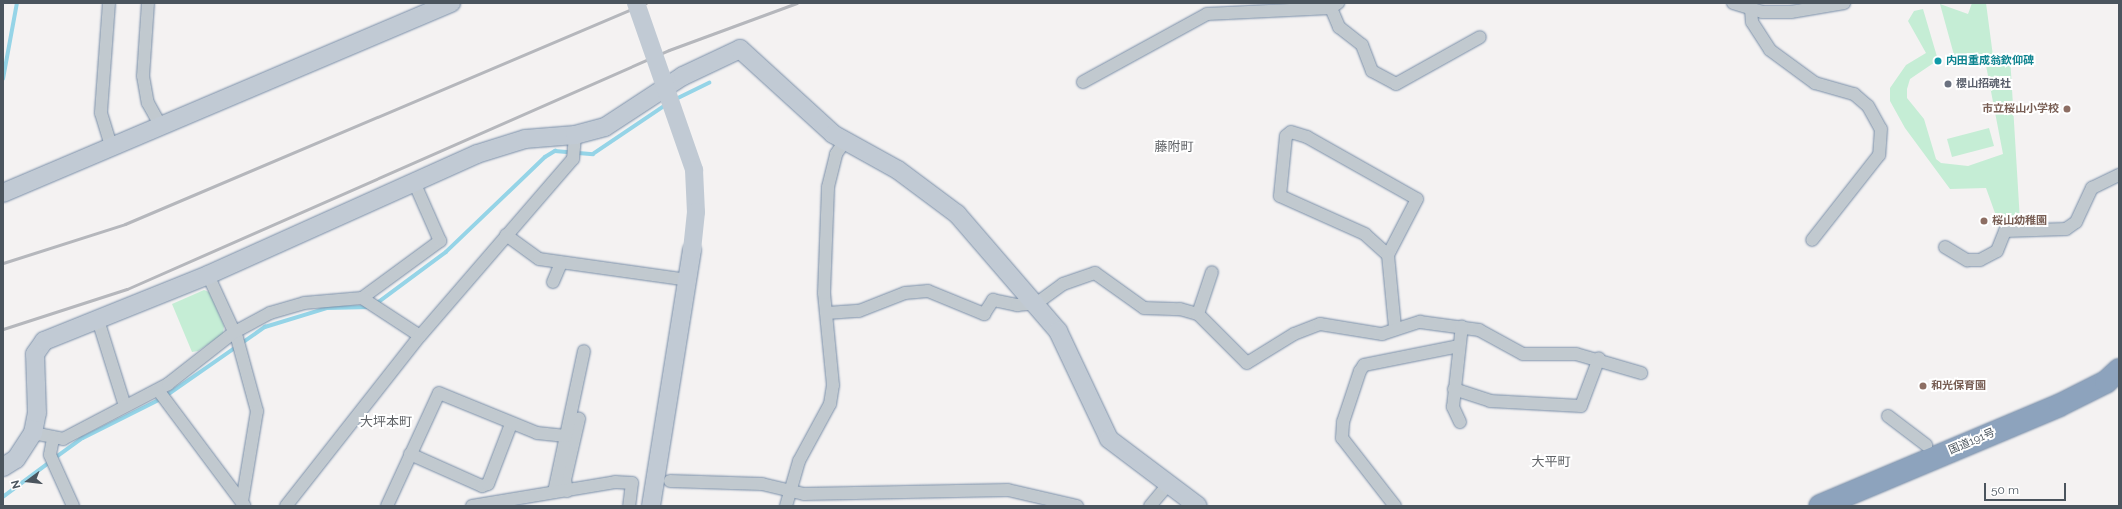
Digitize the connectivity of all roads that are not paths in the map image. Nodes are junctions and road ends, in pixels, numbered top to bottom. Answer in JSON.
{"nodes":[{"id":1,"x":109,"y":3,"type":"edge"},
{"id":2,"x":148,"y":3,"type":"edge"},
{"id":3,"x":451,"y":3,"type":"edge"},
{"id":4,"x":636,"y":3,"type":"edge"},
{"id":5,"x":1733,"y":3,"type":"edge"},
{"id":6,"x":1844,"y":3,"type":"edge"},
{"id":7,"x":1335,"y":6,"type":"edge"},
{"id":8,"x":1751,"y":10,"type":"junction"},
{"id":9,"x":1480,"y":37,"type":"dead end"},
{"id":10,"x":1083,"y":82,"type":"dead end"},
{"id":11,"x":160,"y":125,"type":"junction"},
{"id":12,"x":574,"y":140,"type":"junction"},
{"id":13,"x":845,"y":141,"type":"junction"},
{"id":14,"x":111,"y":146,"type":"junction"},
{"id":15,"x":2119,"y":175,"type":"edge"},
{"id":16,"x":414,"y":182,"type":"junction"},
{"id":17,"x":3,"y":193,"type":"edge"},
{"id":18,"x":506,"y":235,"type":"junction"},
{"id":19,"x":1812,"y":240,"type":"dead end"},
{"id":20,"x":1945,"y":247,"type":"dead end"},
{"id":21,"x":1388,"y":255,"type":"junction"},
{"id":22,"x":561,"y":263,"type":"junction"},
{"id":23,"x":1212,"y":272,"type":"dead end"},
{"id":24,"x":208,"y":276,"type":"junction"},
{"id":25,"x":688,"y":280,"type":"junction"},
{"id":26,"x":553,"y":282,"type":"dead end"},
{"id":27,"x":366,"y":300,"type":"junction"},
{"id":28,"x":1037,"y":303,"type":"junction"},
{"id":29,"x":826,"y":313,"type":"junction"},
{"id":30,"x":1198,"y":314,"type":"junction"},
{"id":31,"x":98,"y":320,"type":"junction"},
{"id":32,"x":1462,"y":326,"type":"junction"},
{"id":33,"x":1395,"y":328,"type":"junction"},
{"id":34,"x":235,"y":335,"type":"junction"},
{"id":35,"x":420,"y":336,"type":"junction"},
{"id":36,"x":1459,"y":346,"type":"junction"},
{"id":37,"x":584,"y":351,"type":"dead end"},
{"id":38,"x":1599,"y":358,"type":"junction"},
{"id":39,"x":2119,"y":370,"type":"edge"},
{"id":40,"x":1641,"y":372,"type":"dead end"},
{"id":41,"x":1454,"y":389,"type":"junction"},
{"id":42,"x":159,"y":391,"type":"junction"},
{"id":43,"x":125,"y":406,"type":"junction"},
{"id":44,"x":1888,"y":416,"type":"dead end"},
{"id":45,"x":579,"y":419,"type":"dead end"},
{"id":46,"x":1460,"y":422,"type":"dead end"},
{"id":47,"x":511,"y":424,"type":"junction"},
{"id":48,"x":33,"y":433,"type":"junction"},
{"id":49,"x":566,"y":436,"type":"junction"},
{"id":50,"x":53,"y":439,"type":"junction"},
{"id":51,"x":1926,"y":445,"type":"dead end"},
{"id":52,"x":410,"y":454,"type":"junction"},
{"id":53,"x":3,"y":467,"type":"edge"},
{"id":54,"x":670,"y":481,"type":"dead end"},
{"id":55,"x":1168,"y":486,"type":"junction"},
{"id":56,"x":567,"y":490,"type":"junction"},
{"id":57,"x":554,"y":492,"type":"junction"},
{"id":58,"x":790,"y":492,"type":"junction"},
{"id":59,"x":243,"y":504,"type":"edge"},
{"id":60,"x":73,"y":506,"type":"edge"},
{"id":61,"x":286,"y":506,"type":"edge"},
{"id":62,"x":387,"y":506,"type":"edge"},
{"id":63,"x":472,"y":506,"type":"edge"},
{"id":64,"x":629,"y":506,"type":"edge"},
{"id":65,"x":651,"y":506,"type":"edge"},
{"id":66,"x":786,"y":506,"type":"edge"},
{"id":67,"x":1076,"y":506,"type":"edge"},
{"id":68,"x":1150,"y":506,"type":"edge"},
{"id":69,"x":1198,"y":506,"type":"edge"},
{"id":70,"x":1395,"y":506,"type":"edge"},
{"id":71,"x":1820,"y":506,"type":"edge"}],
"edges":[{"from":1,"to":14,"type":"street"},
{"from":2,"to":11,"type":"street"},
{"from":3,"to":11,"type":"street"},
{"from":4,"to":25,"type":"street","bridge":true},
{"from":5,"to":8,"type":"street"},
{"from":6,"to":8,"type":"street"},
{"from":7,"to":9,"type":"street"},
{"from":7,"to":10,"type":"street"},
{"from":8,"to":19,"type":"street"},
{"from":11,"to":14,"type":"street"},
{"from":12,"to":13,"type":"street"},
{"from":12,"to":16,"type":"street"},
{"from":12,"to":18,"type":"street"},
{"from":13,"to":28,"type":"street"},
{"from":13,"to":29,"type":"street"},
{"from":14,"to":17,"type":"street"},
{"from":15,"to":20,"type":"street"},
{"from":16,"to":24,"type":"street"},
{"from":16,"to":27,"type":"street"},
{"from":18,"to":22,"type":"street"},
{"from":18,"to":35,"type":"street"},
{"from":21,"to":21,"type":"street"},
{"from":21,"to":33,"type":"street"},
{"from":22,"to":25,"type":"street"},
{"from":22,"to":26,"type":"street"},
{"from":23,"to":30,"type":"street"},
{"from":24,"to":31,"type":"street"},
{"from":24,"to":34,"type":"street"},
{"from":25,"to":65,"type":"street"},
{"from":27,"to":34,"type":"street"},
{"from":27,"to":35,"type":"street"},
{"from":28,"to":29,"type":"street"},
{"from":28,"to":30,"type":"street"},
{"from":28,"to":55,"type":"street"},
{"from":29,"to":58,"type":"street"},
{"from":30,"to":33,"type":"street"},
{"from":31,"to":43,"type":"street"},
{"from":31,"to":48,"type":"street"},
{"from":32,"to":33,"type":"street"},
{"from":32,"to":36,"type":"street"},
{"from":32,"to":38,"type":"street"},
{"from":34,"to":42,"type":"street"},
{"from":34,"to":59,"type":"street"},
{"from":35,"to":61,"type":"street"},
{"from":36,"to":41,"type":"street"},
{"from":36,"to":70,"type":"street"},
{"from":37,"to":49,"type":"street"},
{"from":38,"to":40,"type":"street"},
{"from":38,"to":41,"type":"street"},
{"from":39,"to":71,"type":"highway","name":"国道191号"},
{"from":41,"to":46,"type":"street"},
{"from":42,"to":43,"type":"street"},
{"from":42,"to":59,"type":"street"},
{"from":43,"to":50,"type":"street"},
{"from":44,"to":51,"type":"street"},
{"from":45,"to":56,"type":"street"},
{"from":47,"to":49,"type":"street"},
{"from":47,"to":52,"type":"street"},
{"from":47,"to":52,"type":"street"},
{"from":48,"to":50,"type":"street"},
{"from":48,"to":53,"type":"street"},
{"from":49,"to":57,"type":"street"},
{"from":50,"to":60,"type":"street"},
{"from":52,"to":62,"type":"street"},
{"from":54,"to":58,"type":"street"},
{"from":55,"to":68,"type":"street"},
{"from":55,"to":69,"type":"street"},
{"from":56,"to":57,"type":"street"},
{"from":56,"to":64,"type":"street"},
{"from":57,"to":63,"type":"street"},
{"from":58,"to":66,"type":"street"},
{"from":58,"to":67,"type":"street"}]}
